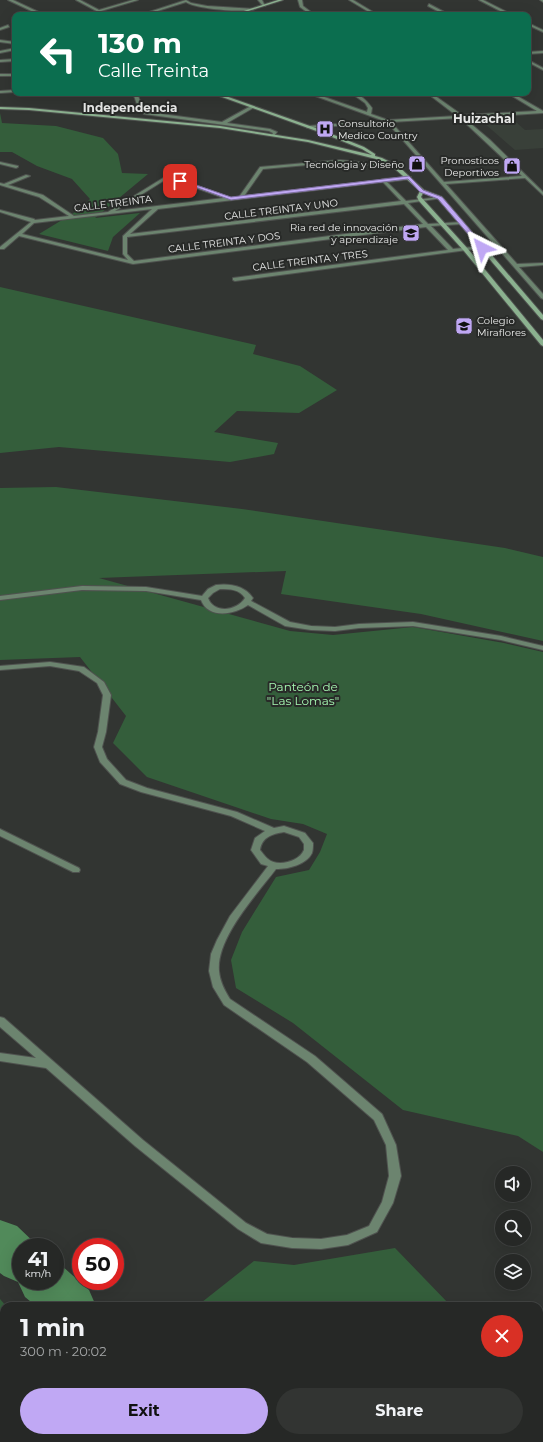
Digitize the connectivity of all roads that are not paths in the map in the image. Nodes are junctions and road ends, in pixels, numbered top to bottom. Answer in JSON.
{"nodes":[{"id":1,"x":10,"y":0,"type":"edge"},
{"id":2,"x":78,"y":0,"type":"edge"},
{"id":3,"x":136,"y":0,"type":"edge"},
{"id":4,"x":260,"y":0,"type":"edge"},
{"id":5,"x":281,"y":0,"type":"edge"},
{"id":6,"x":300,"y":0,"type":"edge"},
{"id":7,"x":350,"y":0,"type":"edge"},
{"id":8,"x":481,"y":0,"type":"edge"},
{"id":9,"x":186,"y":1,"type":"edge"},
{"id":10,"x":264,"y":5,"type":"junction"},
{"id":11,"x":429,"y":5,"type":"dead end"},
{"id":12,"x":253,"y":9,"type":"junction"},
{"id":13,"x":99,"y":11,"type":"joint"},
{"id":14,"x":246,"y":11,"type":"joint"},
{"id":15,"x":36,"y":12,"type":"edge"},
{"id":16,"x":151,"y":12,"type":"edge"},
{"id":17,"x":243,"y":12,"type":"edge"},
{"id":18,"x":309,"y":12,"type":"edge"},
{"id":19,"x":371,"y":12,"type":"edge"},
{"id":20,"x":442,"y":12,"type":"edge"},
{"id":21,"x":505,"y":12,"type":"edge"},
{"id":22,"x":531,"y":25,"type":"edge"},
{"id":23,"x":8,"y":26,"type":"dead end"},
{"id":24,"x":0,"y":29,"type":"edge"},
{"id":25,"x":543,"y":31,"type":"edge"},
{"id":26,"x":0,"y":41,"type":"edge"},
{"id":27,"x":12,"y":43,"type":"edge"},
{"id":28,"x":12,"y":50,"type":"edge"},
{"id":29,"x":0,"y":52,"type":"edge"},
{"id":30,"x":543,"y":52,"type":"edge"},
{"id":31,"x":531,"y":53,"type":"edge"},
{"id":32,"x":12,"y":60,"type":"edge"},
{"id":33,"x":0,"y":61,"type":"edge"},
{"id":34,"x":531,"y":62,"type":"edge"},
{"id":35,"x":543,"y":70,"type":"edge"},
{"id":36,"x":12,"y":74,"type":"edge"},
{"id":37,"x":0,"y":75,"type":"edge"},
{"id":38,"x":0,"y":92,"type":"edge"},
{"id":39,"x":12,"y":92,"type":"edge"},
{"id":40,"x":136,"y":96,"type":"edge"},
{"id":41,"x":221,"y":96,"type":"edge"},
{"id":42,"x":318,"y":96,"type":"edge"},
{"id":43,"x":357,"y":96,"type":"edge"},
{"id":44,"x":433,"y":96,"type":"edge"},
{"id":45,"x":514,"y":96,"type":"edge"},
{"id":46,"x":252,"y":107,"type":"junction"},
{"id":47,"x":0,"y":108,"type":"edge"},
{"id":48,"x":542,"y":112,"type":"edge"},
{"id":49,"x":369,"y":113,"type":"junction"},
{"id":50,"x":462,"y":117,"type":"junction"},
{"id":51,"x":388,"y":121,"type":"junction"},
{"id":52,"x":377,"y":122,"type":"dead end"},
{"id":53,"x":224,"y":123,"type":"junction"},
{"id":54,"x":349,"y":124,"type":"dead end"},
{"id":55,"x":308,"y":126,"type":"junction"},
{"id":56,"x":274,"y":135,"type":"junction"},
{"id":57,"x":381,"y":159,"type":"junction"},
{"id":58,"x":0,"y":163,"type":"edge"},
{"id":59,"x":16,"y":167,"type":"dead end"},
{"id":60,"x":396,"y":167,"type":"junction"},
{"id":61,"x":28,"y":176,"type":"dead end"},
{"id":62,"x":525,"y":177,"type":"junction"},
{"id":63,"x":409,"y":178,"type":"junction"},
{"id":64,"x":383,"y":180,"type":"junction"},
{"id":65,"x":444,"y":183,"type":"junction"},
{"id":66,"x":2,"y":184,"type":"edge"},
{"id":67,"x":422,"y":191,"type":"junction"},
{"id":68,"x":543,"y":194,"type":"edge"},
{"id":69,"x":240,"y":198,"type":"junction"},
{"id":70,"x":440,"y":198,"type":"junction"},
{"id":71,"x":231,"y":199,"type":"junction"},
{"id":72,"x":421,"y":200,"type":"junction"},
{"id":73,"x":405,"y":202,"type":"junction"},
{"id":74,"x":157,"y":207,"type":"junction"},
{"id":75,"x":0,"y":212,"type":"edge"},
{"id":76,"x":108,"y":213,"type":"junction"},
{"id":77,"x":73,"y":217,"type":"junction"},
{"id":78,"x":33,"y":222,"type":"junction"},
{"id":79,"x":462,"y":223,"type":"junction"},
{"id":80,"x":443,"y":224,"type":"junction"},
{"id":81,"x":428,"y":225,"type":"junction"},
{"id":82,"x":18,"y":234,"type":"junction"},
{"id":83,"x":125,"y":236,"type":"junction"},
{"id":84,"x":0,"y":248,"type":"edge"},
{"id":85,"x":482,"y":248,"type":"junction"},
{"id":86,"x":466,"y":250,"type":"junction"},
{"id":87,"x":452,"y":251,"type":"junction"},
{"id":88,"x":133,"y":263,"type":"junction"},
{"id":89,"x":543,"y":264,"type":"edge"},
{"id":90,"x":515,"y":266,"type":"junction"},
{"id":91,"x":235,"y":279,"type":"dead end"},
{"id":92,"x":543,"y":297,"type":"edge"},
{"id":93,"x":543,"y":318,"type":"edge"},
{"id":94,"x":543,"y":344,"type":"edge"},
{"id":95,"x":0,"y":598,"type":"edge"},
{"id":96,"x":204,"y":598,"type":"junction"},
{"id":97,"x":247,"y":602,"type":"junction"},
{"id":98,"x":543,"y":648,"type":"edge"},
{"id":99,"x":0,"y":668,"type":"edge"},
{"id":100,"x":273,"y":831,"type":"junction"},
{"id":101,"x":0,"y":832,"type":"edge"},
{"id":102,"x":274,"y":865,"type":"junction"},
{"id":103,"x":76,"y":870,"type":"dead end"},
{"id":104,"x":0,"y":1021,"type":"edge"},
{"id":105,"x":0,"y":1057,"type":"edge"},
{"id":106,"x":48,"y":1064,"type":"junction"}],
"edges":[{"from":1,"to":15,"type":"street"},
{"from":2,"to":13,"type":"street"},
{"from":3,"to":13,"type":"street"},
{"from":4,"to":10,"type":"street"},
{"from":5,"to":10,"type":"main road"},
{"from":6,"to":18,"type":"street"},
{"from":7,"to":19,"type":"street"},
{"from":8,"to":21,"type":"street"},
{"from":9,"to":12,"type":"street"},
{"from":9,"to":16,"type":"street"},
{"from":10,"to":12,"type":"main road"},
{"from":11,"to":20,"type":"street"},
{"from":12,"to":14,"type":"main road"},
{"from":14,"to":17,"type":"main road"},
{"from":22,"to":25,"type":"street"},
{"from":23,"to":24,"type":"street"},
{"from":26,"to":27,"type":"street"},
{"from":28,"to":29,"type":"street"},
{"from":30,"to":31,"type":"street"},
{"from":32,"to":33,"type":"street"},
{"from":34,"to":35,"type":"street"},
{"from":36,"to":37,"type":"street"},
{"from":38,"to":39,"type":"street"},
{"from":40,"to":53,"type":"street"},
{"from":41,"to":46,"type":"main road"},
{"from":42,"to":49,"type":"street"},
{"from":43,"to":49,"type":"street"},
{"from":44,"to":50,"type":"street"},
{"from":45,"to":48,"type":"street"},
{"from":46,"to":53,"type":"street"},
{"from":46,"to":55,"type":"main road"},
{"from":47,"to":56,"type":"main road"},
{"from":48,"to":50,"type":"street"},
{"from":49,"to":51,"type":"street"},
{"from":50,"to":51,"type":"street"},
{"from":50,"to":62,"type":"street"},
{"from":51,"to":52,"type":"street"},
{"from":51,"to":65,"type":"street"},
{"from":53,"to":56,"type":"street"},
{"from":54,"to":55,"type":"street"},
{"from":55,"to":57,"type":"main road"},
{"from":56,"to":57,"type":"main road"},
{"from":57,"to":60,"type":"main road"},
{"from":58,"to":59,"type":"street"},
{"from":60,"to":63,"type":"main road"},
{"from":60,"to":69,"type":"street"},
{"from":61,"to":66,"type":"street"},
{"from":62,"to":65,"type":"street"},
{"from":62,"to":68,"type":"street"},
{"from":63,"to":64,"type":"street","name":"CALLE TREINTA"},
{"from":63,"to":67,"type":"main road"},
{"from":64,"to":69,"type":"street","name":"CALLE TREINTA"},
{"from":64,"to":73,"type":"street"},
{"from":65,"to":90,"type":"street"},
{"from":66,"to":77,"type":"street"},
{"from":67,"to":70,"type":"main road"},
{"from":67,"to":72,"type":"main road"},
{"from":69,"to":71,"type":"street","name":"CALLE TREINTA"},
{"from":70,"to":72,"type":"street","name":"CALLE TREINTA Y UNO"},
{"from":70,"to":79,"type":"main road"},
{"from":71,"to":74,"type":"street","name":"CALLE TREINTA"},
{"from":71,"to":76,"type":"street"},
{"from":72,"to":73,"type":"street","name":"CALLE TREINTA Y UNO"},
{"from":72,"to":80,"type":"main road"},
{"from":73,"to":81,"type":"street"},
{"from":73,"to":83,"type":"street","name":"CALLE TREINTA Y UNO"},
{"from":74,"to":76,"type":"street","name":"CALLE TREINTA"},
{"from":74,"to":83,"type":"street"},
{"from":75,"to":78,"type":"street"},
{"from":76,"to":77,"type":"street","name":"CALLE TREINTA"},
{"from":77,"to":78,"type":"street","name":"CALLE TREINTA"},
{"from":78,"to":82,"type":"street"},
{"from":79,"to":80,"type":"street","name":"CALLE TREINTA Y DOS"},
{"from":79,"to":85,"type":"main road"},
{"from":80,"to":81,"type":"street","name":"CALLE TREINTA Y DOS"},
{"from":80,"to":86,"type":"main road"},
{"from":81,"to":87,"type":"street"},
{"from":81,"to":88,"type":"street","name":"CALLE TREINTA Y DOS"},
{"from":82,"to":84,"type":"street"},
{"from":82,"to":88,"type":"street"},
{"from":83,"to":88,"type":"street"},
{"from":85,"to":86,"type":"street","name":"CALLE TREINTA Y TRES"},
{"from":85,"to":93,"type":"main road"},
{"from":86,"to":87,"type":"street","name":"CALLE TREINTA Y TRES"},
{"from":86,"to":94,"type":"main road"},
{"from":87,"to":91,"type":"street","name":"CALLE TREINTA Y TRES"},
{"from":89,"to":90,"type":"street"},
{"from":90,"to":92,"type":"street"},
{"from":95,"to":96,"type":"street"},
{"from":96,"to":97,"type":"street"},
{"from":96,"to":97,"type":"street"},
{"from":97,"to":98,"type":"street"},
{"from":99,"to":100,"type":"street"},
{"from":100,"to":102,"type":"street"},
{"from":100,"to":102,"type":"street"},
{"from":101,"to":103,"type":"street"},
{"from":102,"to":106,"type":"street"},
{"from":104,"to":106,"type":"street"},
{"from":105,"to":106,"type":"street"}]}
